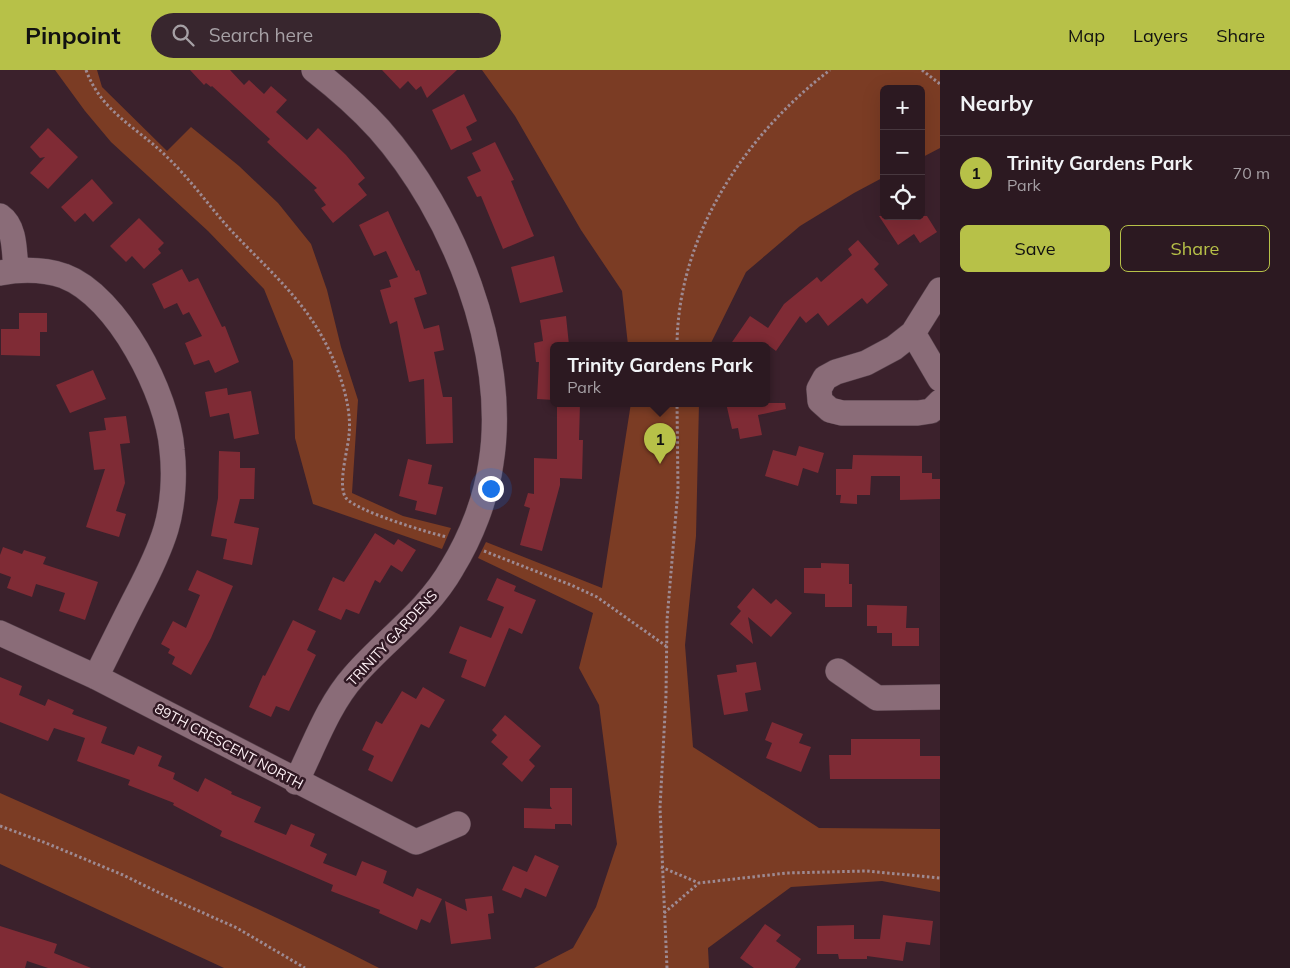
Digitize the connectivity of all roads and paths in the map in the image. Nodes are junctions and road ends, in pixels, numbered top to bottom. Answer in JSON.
{"nodes":[{"id":1,"x":86,"y":70,"type":"edge"},
{"id":2,"x":314,"y":70,"type":"edge"},
{"id":3,"x":830,"y":70,"type":"edge"},
{"id":4,"x":922,"y":70,"type":"edge"},
{"id":5,"x":940,"y":84,"type":"edge"},
{"id":6,"x":0,"y":216,"type":"edge"},
{"id":7,"x":8,"y":271,"type":"edge"},
{"id":8,"x":940,"y":290,"type":"edge"},
{"id":9,"x":913,"y":332,"type":"junction"},
{"id":10,"x":677,"y":342,"type":"edge"},
{"id":11,"x":940,"y":379,"type":"edge"},
{"id":12,"x":940,"y":402,"type":"edge"},
{"id":13,"x":677,"y":407,"type":"edge"},
{"id":14,"x":455,"y":539,"type":"dead end"},
{"id":15,"x":483,"y":550,"type":"dead end"},
{"id":16,"x":0,"y":633,"type":"edge"},
{"id":17,"x":666,"y":646,"type":"junction"},
{"id":18,"x":838,"y":671,"type":"dead end"},
{"id":19,"x":96,"y":676,"type":"junction"},
{"id":20,"x":940,"y":698,"type":"edge"},
{"id":21,"x":296,"y":782,"type":"junction"},
{"id":22,"x":458,"y":824,"type":"dead end"},
{"id":23,"x":0,"y":826,"type":"edge"},
{"id":24,"x":661,"y":867,"type":"junction"},
{"id":25,"x":940,"y":878,"type":"edge"},
{"id":26,"x":699,"y":883,"type":"junction"},
{"id":27,"x":663,"y":914,"type":"junction"},
{"id":28,"x":305,"y":968,"type":"edge"},
{"id":29,"x":667,"y":968,"type":"edge"}],
"edges":[{"from":1,"to":14,"type":"path"},
{"from":2,"to":21,"type":"street","name":"TRINITY GARDENS"},
{"from":3,"to":10,"type":"path"},
{"from":4,"to":5,"type":"path"},
{"from":6,"to":7,"type":"street"},
{"from":7,"to":19,"type":"street"},
{"from":8,"to":9,"type":"street"},
{"from":9,"to":11,"type":"street"},
{"from":9,"to":12,"type":"street"},
{"from":13,"to":17,"type":"path"},
{"from":15,"to":17,"type":"path"},
{"from":16,"to":19,"type":"street","name":"89TH CRESCENT NORTH"},
{"from":17,"to":24,"type":"path"},
{"from":18,"to":20,"type":"street"},
{"from":19,"to":21,"type":"street","name":"89TH CRESCENT NORTH"},
{"from":21,"to":22,"type":"street","name":"89TH CRESCENT NORTH"},
{"from":23,"to":28,"type":"path"},
{"from":24,"to":26,"type":"path"},
{"from":24,"to":27,"type":"path"},
{"from":25,"to":26,"type":"path"},
{"from":26,"to":27,"type":"path"},
{"from":27,"to":29,"type":"path"}]}
